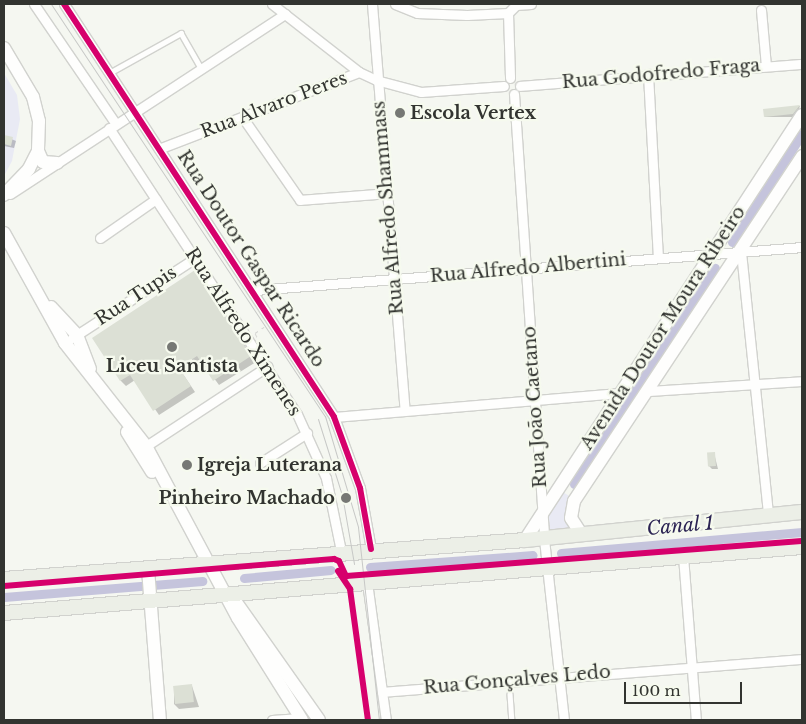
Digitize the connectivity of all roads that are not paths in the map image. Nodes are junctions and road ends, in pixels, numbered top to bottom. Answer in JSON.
{"nodes":[{"id":1,"x":34,"y":4,"type":"edge"},
{"id":2,"x":64,"y":4,"type":"edge"},
{"id":3,"x":272,"y":4,"type":"edge"},
{"id":4,"x":372,"y":4,"type":"edge"},
{"id":5,"x":395,"y":4,"type":"edge"},
{"id":6,"x":531,"y":4,"type":"edge"},
{"id":7,"x":761,"y":10,"type":"dead end"},
{"id":8,"x":508,"y":13,"type":"junction"},
{"id":9,"x":285,"y":14,"type":"junction"},
{"id":10,"x":4,"y":48,"type":"edge"},
{"id":11,"x":802,"y":64,"type":"edge"},
{"id":12,"x":766,"y":66,"type":"junction"},
{"id":13,"x":201,"y":68,"type":"junction"},
{"id":14,"x":111,"y":72,"type":"junction"},
{"id":15,"x":359,"y":72,"type":"junction"},
{"id":16,"x":648,"y":74,"type":"junction"},
{"id":17,"x":510,"y":78,"type":"junction"},
{"id":18,"x":376,"y":80,"type":"junction"},
{"id":19,"x":504,"y":86,"type":"junction"},
{"id":20,"x":520,"y":86,"type":"junction"},
{"id":21,"x":514,"y":94,"type":"junction"},
{"id":22,"x":136,"y":110,"type":"junction"},
{"id":23,"x":802,"y":115,"type":"edge"},
{"id":24,"x":244,"y":118,"type":"junction"},
{"id":25,"x":112,"y":126,"type":"junction"},
{"id":26,"x":161,"y":148,"type":"junction"},
{"id":27,"x":38,"y":151,"type":"junction"},
{"id":28,"x":802,"y":156,"type":"edge"},
{"id":29,"x":57,"y":163,"type":"junction"},
{"id":30,"x":388,"y":193,"type":"junction"},
{"id":31,"x":4,"y":196,"type":"edge"},
{"id":32,"x":156,"y":199,"type":"junction"},
{"id":33,"x":4,"y":233,"type":"edge"},
{"id":34,"x":100,"y":238,"type":"dead end"},
{"id":35,"x":4,"y":244,"type":"edge"},
{"id":36,"x":802,"y":247,"type":"edge"},
{"id":37,"x":739,"y":252,"type":"junction"},
{"id":38,"x":713,"y":253,"type":"junction"},
{"id":39,"x":16,"y":255,"type":"junction"},
{"id":40,"x":658,"y":256,"type":"junction"},
{"id":41,"x":195,"y":258,"type":"junction"},
{"id":42,"x":526,"y":268,"type":"junction"},
{"id":43,"x":394,"y":280,"type":"junction"},
{"id":44,"x":255,"y":290,"type":"junction"},
{"id":45,"x":39,"y":294,"type":"junction"},
{"id":46,"x":77,"y":335,"type":"junction"},
{"id":47,"x":65,"y":343,"type":"junction"},
{"id":48,"x":268,"y":366,"type":"junction"},
{"id":49,"x":802,"y":380,"type":"edge"},
{"id":50,"x":753,"y":384,"type":"junction"},
{"id":51,"x":96,"y":385,"type":"junction"},
{"id":52,"x":649,"y":391,"type":"junction"},
{"id":53,"x":622,"y":393,"type":"junction"},
{"id":54,"x":534,"y":401,"type":"junction"},
{"id":55,"x":405,"y":411,"type":"junction"},
{"id":56,"x":334,"y":417,"type":"junction"},
{"id":57,"x":307,"y":433,"type":"junction"},
{"id":58,"x":142,"y":449,"type":"junction"},
{"id":59,"x":260,"y":463,"type":"dead end"},
{"id":60,"x":563,"y":481,"type":"junction"},
{"id":61,"x":579,"y":492,"type":"junction"},
{"id":62,"x":542,"y":511,"type":"junction"},
{"id":63,"x":802,"y":512,"type":"edge"},
{"id":64,"x":768,"y":514,"type":"junction"},
{"id":65,"x":582,"y":535,"type":"junction"},
{"id":66,"x":525,"y":540,"type":"junction"},
{"id":67,"x":544,"y":541,"type":"junction"},
{"id":68,"x":802,"y":546,"type":"edge"},
{"id":69,"x":371,"y":549,"type":"junction"},
{"id":70,"x":341,"y":552,"type":"junction"},
{"id":71,"x":683,"y":556,"type":"junction"},
{"id":72,"x":211,"y":564,"type":"junction"},
{"id":73,"x":547,"y":565,"type":"junction"},
{"id":74,"x":148,"y":571,"type":"junction"},
{"id":75,"x":4,"y":579,"type":"edge"},
{"id":76,"x":367,"y":582,"type":"junction"},
{"id":77,"x":150,"y":594,"type":"junction"},
{"id":78,"x":229,"y":595,"type":"junction"},
{"id":79,"x":4,"y":613,"type":"edge"},
{"id":80,"x":802,"y":659,"type":"edge"},
{"id":81,"x":693,"y":666,"type":"junction"},
{"id":82,"x":561,"y":676,"type":"junction"},
{"id":83,"x":382,"y":692,"type":"junction"},
{"id":84,"x":510,"y":694,"type":"dead end"},
{"id":85,"x":301,"y":719,"type":"edge"},
{"id":86,"x":160,"y":720,"type":"edge"},
{"id":87,"x":272,"y":720,"type":"edge"},
{"id":88,"x":314,"y":720,"type":"edge"},
{"id":89,"x":319,"y":720,"type":"edge"},
{"id":90,"x":386,"y":720,"type":"edge"},
{"id":91,"x":512,"y":720,"type":"edge"},
{"id":92,"x":564,"y":720,"type":"edge"},
{"id":93,"x":696,"y":720,"type":"edge"}],
"edges":[{"from":1,"to":25,"type":"street","name":"Rua Alfredo Ximenes"},
{"from":2,"to":14,"type":"street","name":"Rua Doutor Gaspar Ricardo"},
{"from":3,"to":9,"type":"street"},
{"from":4,"to":18,"type":"street","name":"Rua Alfredo Shammass"},
{"from":5,"to":8,"type":"street"},
{"from":6,"to":8,"type":"street"},
{"from":7,"to":12,"type":"street"},
{"from":8,"to":17,"type":"street"},
{"from":9,"to":13,"type":"street"},
{"from":9,"to":15,"type":"street"},
{"from":10,"to":27,"type":"street"},
{"from":11,"to":12,"type":"street","name":"Rua Godofredo Fraga"},
{"from":12,"to":16,"type":"street","name":"Rua Godofredo Fraga"},
{"from":13,"to":14,"type":"lane"},
{"from":13,"to":22,"type":"street"},
{"from":14,"to":22,"type":"street","name":"Rua Doutor Gaspar Ricardo"},
{"from":15,"to":18,"type":"street"},
{"from":15,"to":24,"type":"street","name":"Rua Alvaro Peres"},
{"from":16,"to":20,"type":"street","name":"Rua Godofredo Fraga"},
{"from":16,"to":40,"type":"street"},
{"from":17,"to":19,"type":"street"},
{"from":17,"to":20,"type":"street"},
{"from":18,"to":19,"type":"street"},
{"from":18,"to":30,"type":"street","name":"Rua Alfredo Shammass"},
{"from":19,"to":21,"type":"street"},
{"from":20,"to":21,"type":"street"},
{"from":21,"to":42,"type":"street","name":"Rua João Caetano"},
{"from":22,"to":25,"type":"street"},
{"from":22,"to":26,"type":"street","name":"Rua Doutor Gaspar Ricardo"},
{"from":23,"to":38,"type":"street","name":"Avenida Doutor Moura Ribeiro"},
{"from":24,"to":26,"type":"street","name":"Rua Alvaro Peres"},
{"from":24,"to":30,"type":"street"},
{"from":25,"to":29,"type":"street"},
{"from":25,"to":32,"type":"street","name":"Rua Alfredo Ximenes"},
{"from":26,"to":44,"type":"street","name":"Rua Doutor Gaspar Ricardo"},
{"from":27,"to":29,"type":"street"},
{"from":27,"to":31,"type":"street"},
{"from":28,"to":37,"type":"street","name":"Avenida Doutor Moura Ribeiro"},
{"from":29,"to":31,"type":"street"},
{"from":30,"to":43,"type":"street","name":"Rua Alfredo Shammass"},
{"from":32,"to":34,"type":"street"},
{"from":32,"to":41,"type":"street","name":"Rua Alfredo Ximenes"},
{"from":33,"to":39,"type":"street"},
{"from":35,"to":39,"type":"street"},
{"from":36,"to":37,"type":"street","name":"Rua Alfredo Albertini"},
{"from":37,"to":38,"type":"street","name":"Rua Alfredo Albertini"},
{"from":37,"to":50,"type":"street"},
{"from":37,"to":52,"type":"street","name":"Avenida Doutor Moura Ribeiro"},
{"from":38,"to":40,"type":"street","name":"Rua Alfredo Albertini"},
{"from":38,"to":53,"type":"street","name":"Avenida Doutor Moura Ribeiro"},
{"from":39,"to":45,"type":"street"},
{"from":40,"to":42,"type":"street","name":"Rua Alfredo Albertini"},
{"from":41,"to":46,"type":"street","name":"Rua Tupis"},
{"from":41,"to":48,"type":"street","name":"Rua Alfredo Ximenes"},
{"from":42,"to":43,"type":"street","name":"Rua Alfredo Albertini"},
{"from":42,"to":54,"type":"street","name":"Rua João Caetano"},
{"from":43,"to":44,"type":"street","name":"Rua Alfredo Albertini"},
{"from":43,"to":55,"type":"street","name":"Rua Alfredo Shammass"},
{"from":44,"to":56,"type":"street","name":"Rua Doutor Gaspar Ricardo"},
{"from":45,"to":46,"type":"street"},
{"from":45,"to":47,"type":"street"},
{"from":46,"to":47,"type":"street","name":"Rua Tupis"},
{"from":46,"to":51,"type":"street"},
{"from":47,"to":51,"type":"street"},
{"from":48,"to":57,"type":"street","name":"Rua Alfredo Ximenes"},
{"from":48,"to":58,"type":"street"},
{"from":49,"to":50,"type":"street"},
{"from":50,"to":52,"type":"street"},
{"from":50,"to":64,"type":"street"},
{"from":51,"to":58,"type":"street"},
{"from":52,"to":61,"type":"street","name":"Avenida Doutor Moura Ribeiro"},
{"from":53,"to":54,"type":"street"},
{"from":53,"to":60,"type":"street","name":"Avenida Doutor Moura Ribeiro"},
{"from":54,"to":55,"type":"street"},
{"from":54,"to":62,"type":"street","name":"Rua João Caetano"},
{"from":55,"to":56,"type":"street"},
{"from":56,"to":69,"type":"street","name":"Rua Doutor Gaspar Ricardo"},
{"from":57,"to":59,"type":"street"},
{"from":57,"to":70,"type":"street","name":"Rua Alfredo Ximenes"},
{"from":58,"to":72,"type":"street"},
{"from":60,"to":61,"type":"street"},
{"from":60,"to":62,"type":"street","name":"Avenida Doutor Moura Ribeiro"},
{"from":61,"to":65,"type":"street","name":"Avenida Doutor Moura Ribeiro"},
{"from":62,"to":66,"type":"street","name":"Avenida Doutor Moura Ribeiro"},
{"from":62,"to":67,"type":"street","name":"Rua João Caetano"},
{"from":63,"to":64,"type":"main road"},
{"from":64,"to":65,"type":"main road"},
{"from":65,"to":67,"type":"main road"},
{"from":66,"to":67,"type":"main road"},
{"from":66,"to":69,"type":"main road"},
{"from":67,"to":73,"type":"street","name":"Rua João Caetano"},
{"from":68,"to":71,"type":"main road"},
{"from":69,"to":70,"type":"main road"},
{"from":70,"to":72,"type":"main road"},
{"from":71,"to":73,"type":"main road"},
{"from":71,"to":81,"type":"street"},
{"from":72,"to":74,"type":"main road"},
{"from":72,"to":78,"type":"street"},
{"from":73,"to":76,"type":"main road"},
{"from":73,"to":82,"type":"street","name":"Rua João Caetano"},
{"from":74,"to":75,"type":"main road"},
{"from":74,"to":77,"type":"street"},
{"from":76,"to":78,"type":"main road"},
{"from":76,"to":83,"type":"street"},
{"from":77,"to":78,"type":"main road"},
{"from":77,"to":79,"type":"main road"},
{"from":77,"to":86,"type":"street"},
{"from":78,"to":85,"type":"street"},
{"from":78,"to":89,"type":"street"},
{"from":80,"to":81,"type":"street","name":"Rua Gonçalves Ledo"},
{"from":81,"to":82,"type":"street","name":"Rua Gonçalves Ledo"},
{"from":81,"to":93,"type":"street"},
{"from":82,"to":83,"type":"street","name":"Rua Gonçalves Ledo"},
{"from":82,"to":92,"type":"street","name":"Rua João Caetano"},
{"from":83,"to":90,"type":"street"},
{"from":84,"to":91,"type":"lane"},
{"from":85,"to":87,"type":"street"},
{"from":85,"to":88,"type":"street"}]}
